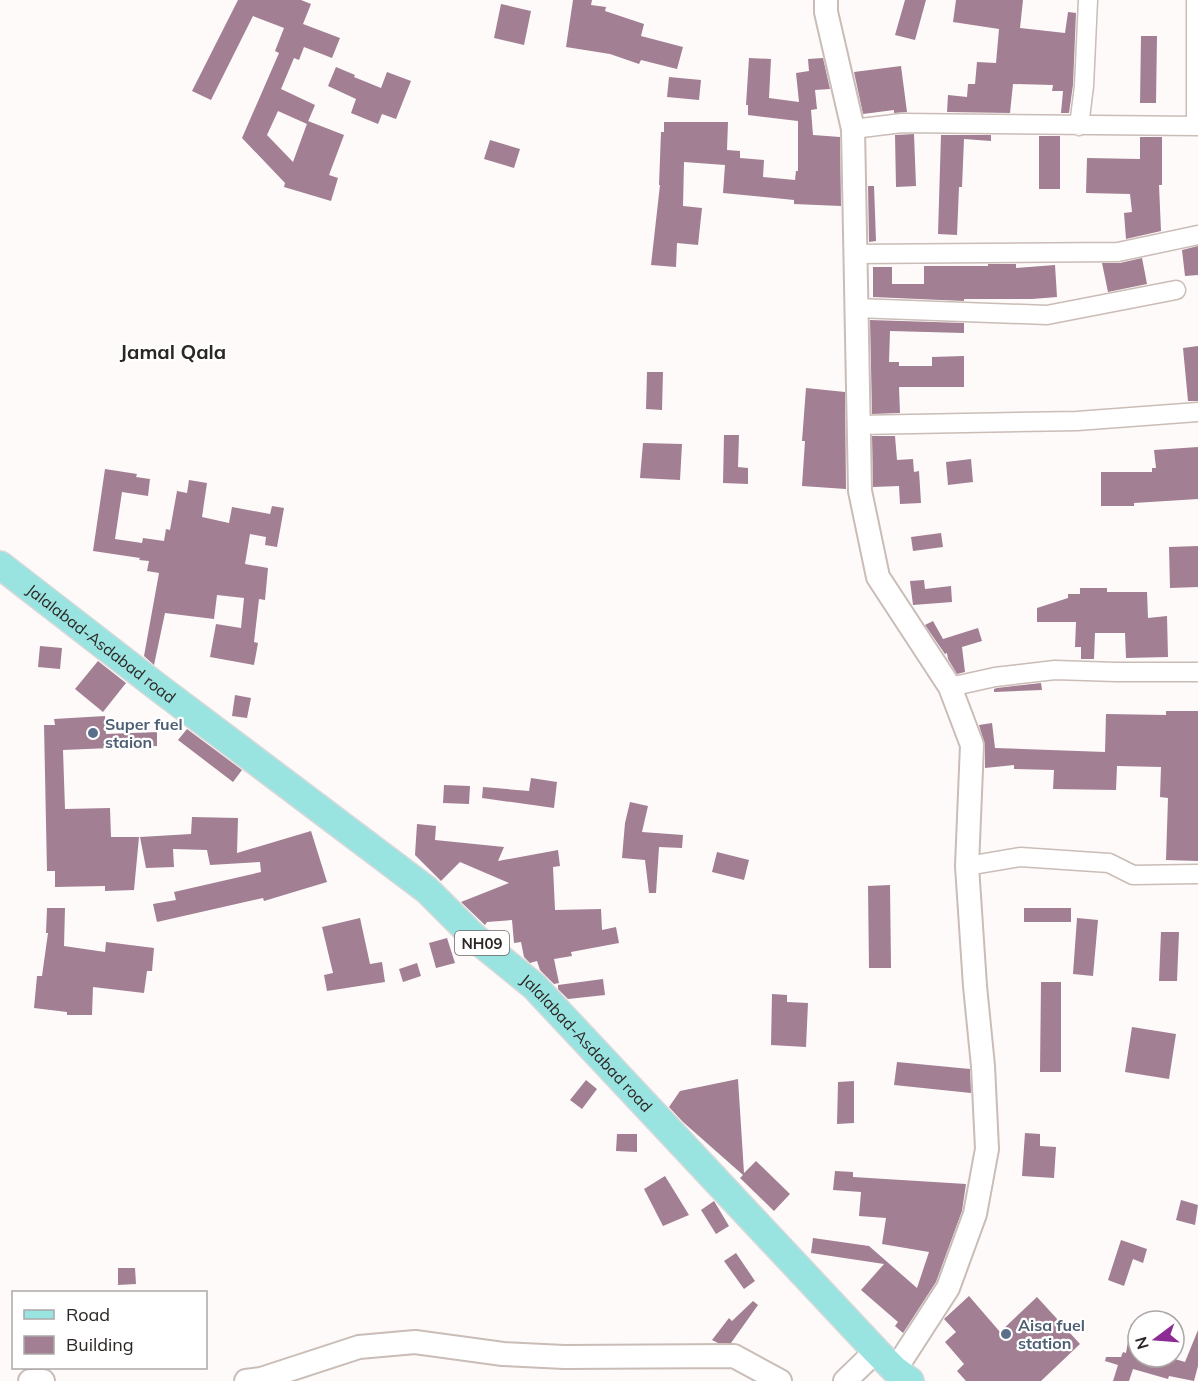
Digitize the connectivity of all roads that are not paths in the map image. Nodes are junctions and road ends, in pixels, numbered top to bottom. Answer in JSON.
{"nodes":[{"id":1,"x":826,"y":0,"type":"edge"},
{"id":2,"x":1088,"y":0,"type":"edge"},
{"id":3,"x":1196,"y":0,"type":"edge"},
{"id":4,"x":1079,"y":126,"type":"junction"},
{"id":5,"x":1197,"y":126,"type":"edge"},
{"id":6,"x":853,"y":129,"type":"junction"},
{"id":7,"x":1198,"y":235,"type":"edge"},
{"id":8,"x":855,"y":255,"type":"junction"},
{"id":9,"x":1176,"y":290,"type":"dead end"},
{"id":10,"x":856,"y":308,"type":"junction"},
{"id":11,"x":1198,"y":412,"type":"edge"},
{"id":12,"x":859,"y":425,"type":"junction"},
{"id":13,"x":0,"y":565,"type":"edge"},
{"id":14,"x":1198,"y":672,"type":"edge"},
{"id":15,"x":950,"y":687,"type":"junction"},
{"id":16,"x":967,"y":866,"type":"junction"},
{"id":17,"x":1198,"y":874,"type":"edge"},
{"id":18,"x":894,"y":1367,"type":"edge"},
{"id":19,"x":30,"y":1381,"type":"edge"},
{"id":20,"x":44,"y":1381,"type":"edge"},
{"id":21,"x":246,"y":1381,"type":"edge"},
{"id":22,"x":780,"y":1381,"type":"edge"},
{"id":23,"x":845,"y":1381,"type":"edge"}],
"edges":[{"from":1,"to":6,"type":"street"},
{"from":2,"to":4,"type":"street"},
{"from":3,"to":5,"type":"street"},
{"from":4,"to":5,"type":"street"},
{"from":4,"to":6,"type":"street"},
{"from":6,"to":8,"type":"street"},
{"from":7,"to":8,"type":"street"},
{"from":8,"to":10,"type":"street"},
{"from":9,"to":10,"type":"street"},
{"from":10,"to":12,"type":"street"},
{"from":11,"to":12,"type":"street"},
{"from":12,"to":15,"type":"street"},
{"from":13,"to":18,"type":"main road","name":"Jalalabad-Asdabad road","number":"NH09"},
{"from":14,"to":15,"type":"street"},
{"from":15,"to":16,"type":"street"},
{"from":16,"to":17,"type":"street"},
{"from":16,"to":18,"type":"street"},
{"from":18,"to":23,"type":"street"},
{"from":19,"to":20,"type":"street"},
{"from":21,"to":22,"type":"street"}]}
